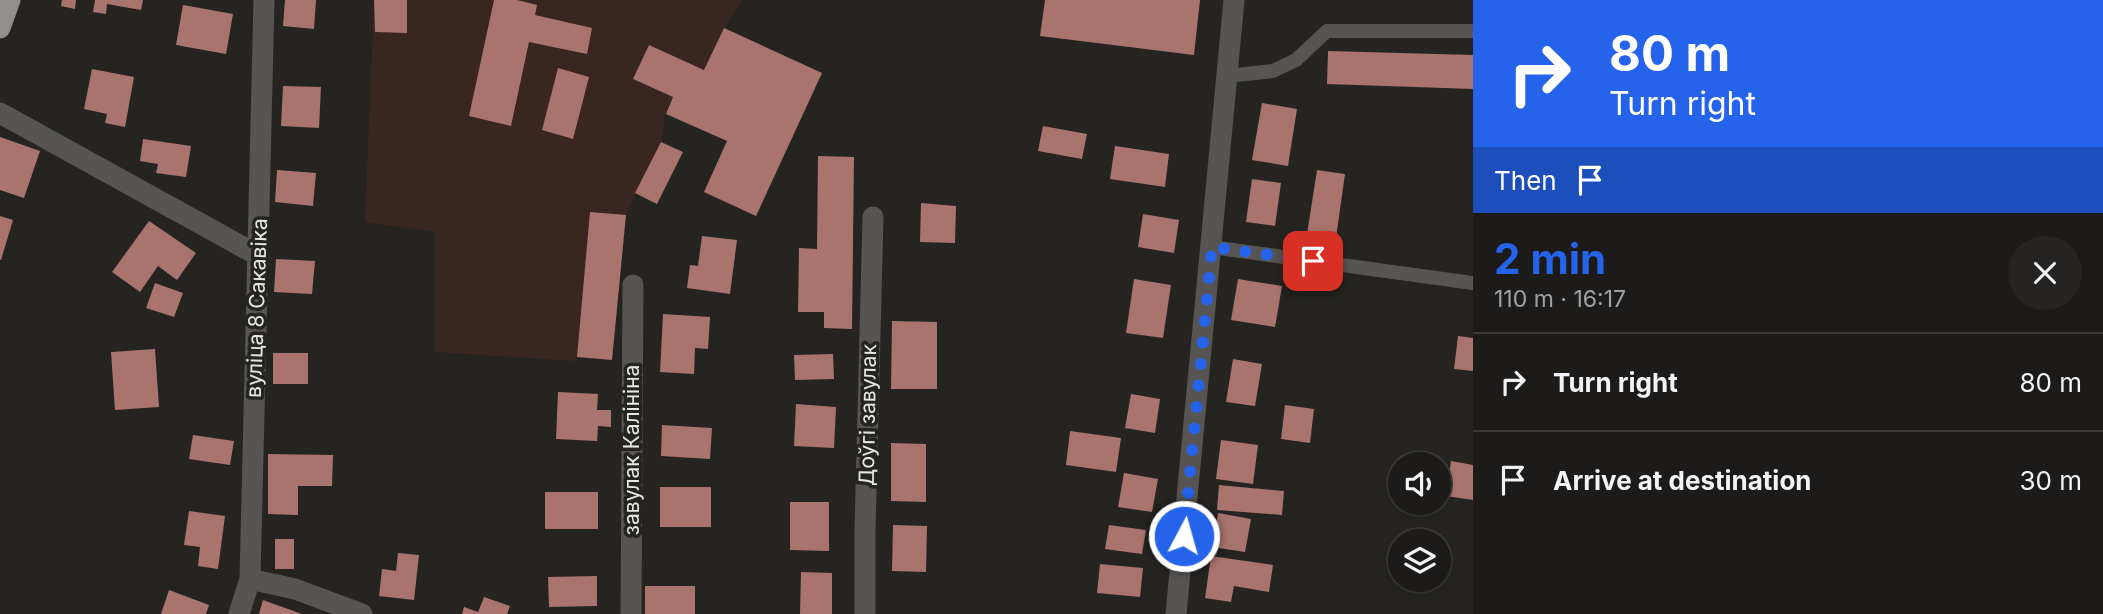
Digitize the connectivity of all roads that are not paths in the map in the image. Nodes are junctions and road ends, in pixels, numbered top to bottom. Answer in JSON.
{"nodes":[{"id":1,"x":10,"y":0,"type":"edge"},
{"id":2,"x":264,"y":0,"type":"edge"},
{"id":3,"x":1234,"y":0,"type":"edge"},
{"id":4,"x":0,"y":28,"type":"edge"},
{"id":5,"x":1473,"y":31,"type":"edge"},
{"id":6,"x":1227,"y":76,"type":"junction"},
{"id":7,"x":0,"y":113,"type":"edge"},
{"id":8,"x":873,"y":217,"type":"dead end"},
{"id":9,"x":1212,"y":247,"type":"junction"},
{"id":10,"x":259,"y":256,"type":"junction"},
{"id":11,"x":1473,"y":283,"type":"edge"},
{"id":12,"x":633,"y":285,"type":"dead end"},
{"id":13,"x":250,"y":579,"type":"junction"},
{"id":14,"x":239,"y":614,"type":"edge"},
{"id":15,"x":362,"y":614,"type":"edge"},
{"id":16,"x":631,"y":614,"type":"edge"},
{"id":17,"x":865,"y":614,"type":"edge"},
{"id":18,"x":1176,"y":614,"type":"edge"}],
"edges":[{"from":1,"to":4,"type":"highway"},
{"from":2,"to":10,"type":"street","name":"вуліца 8 Сакавіка"},
{"from":3,"to":6,"type":"street"},
{"from":5,"to":6,"type":"lane"},
{"from":6,"to":9,"type":"street"},
{"from":7,"to":10,"type":"street"},
{"from":8,"to":17,"type":"street","name":"Доўгі завулак"},
{"from":9,"to":11,"type":"lane"},
{"from":9,"to":18,"type":"street"},
{"from":10,"to":13,"type":"street","name":"вуліца 8 Сакавіка"},
{"from":12,"to":16,"type":"street","name":"завулак Калініна"},
{"from":13,"to":14,"type":"street","name":"вуліца 8 Сакавіка"},
{"from":13,"to":15,"type":"street"}]}
